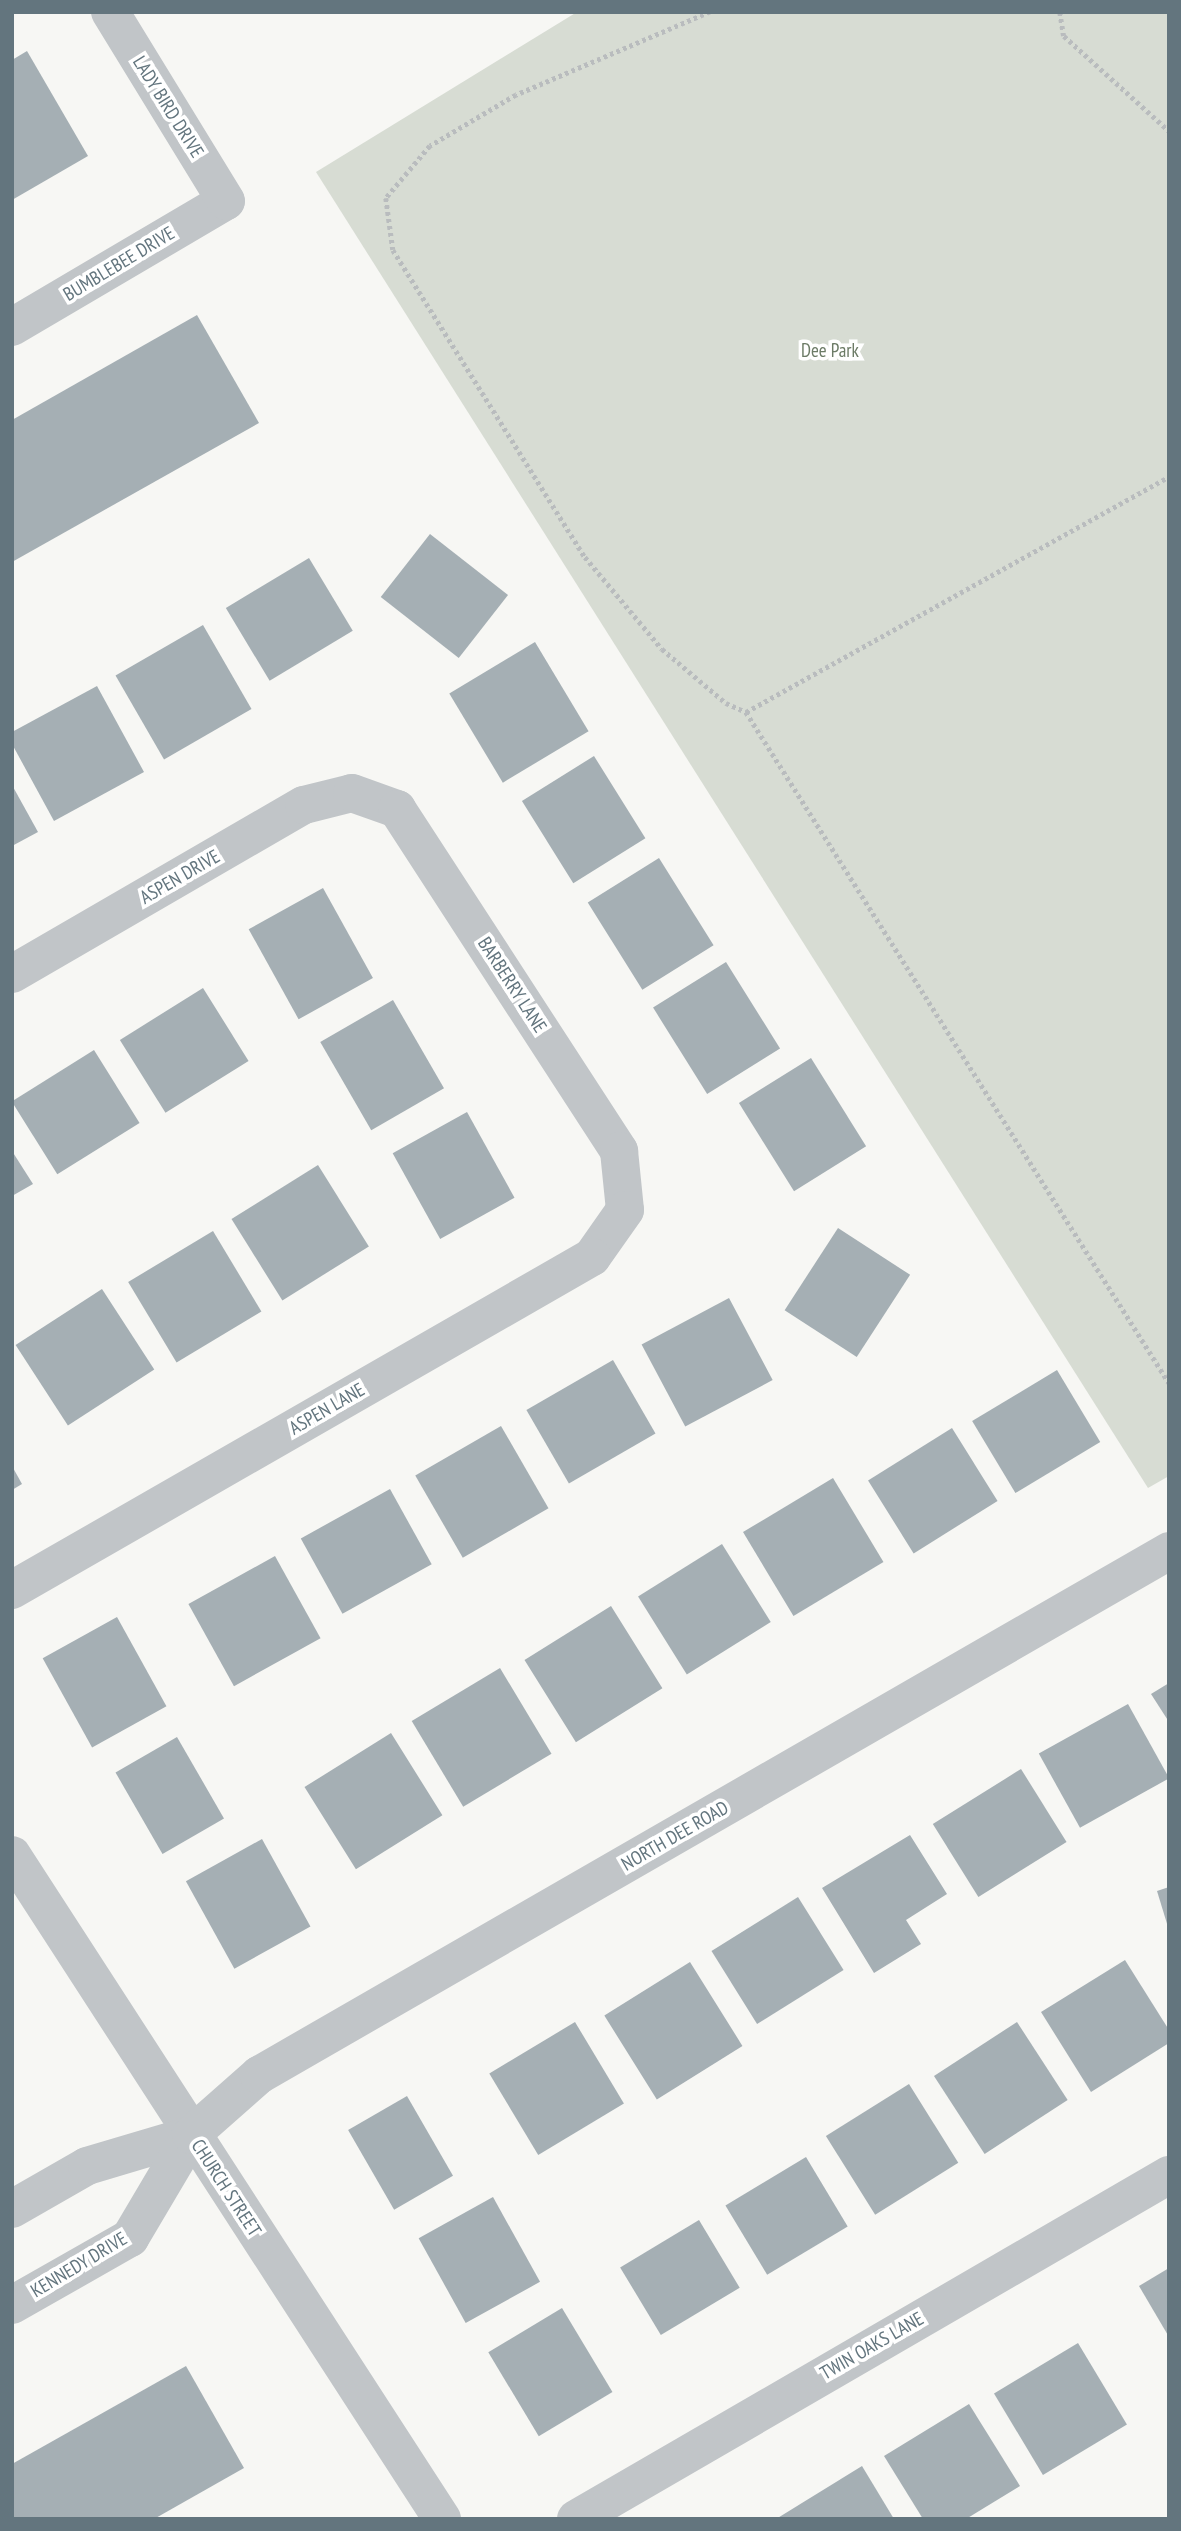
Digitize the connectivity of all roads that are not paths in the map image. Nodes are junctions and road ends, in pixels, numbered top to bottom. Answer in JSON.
{"nodes":[{"id":1,"x":110,"y":12,"type":"edge"},
{"id":2,"x":226,"y":201,"type":"joint"},
{"id":3,"x":12,"y":327,"type":"edge"},
{"id":4,"x":352,"y":793,"type":"joint"},
{"id":5,"x":12,"y":974,"type":"edge"},
{"id":6,"x":625,"y":1210,"type":"joint"},
{"id":7,"x":1169,"y":1551,"type":"edge"},
{"id":8,"x":12,"y":1590,"type":"edge"},
{"id":9,"x":12,"y":1855,"type":"edge"},
{"id":10,"x":191,"y":2135,"type":"junction"},
{"id":11,"x":1169,"y":2175,"type":"edge"},
{"id":12,"x":12,"y":2209,"type":"edge"},
{"id":13,"x":12,"y":2305,"type":"edge"},
{"id":14,"x":442,"y":2519,"type":"edge"},
{"id":15,"x":576,"y":2519,"type":"edge"}],
"edges":[{"from":1,"to":2,"type":"street","name":"LADY BIRD DRIVE"},
{"from":2,"to":3,"type":"street","name":"BUMBLEBEE DRIVE"},
{"from":4,"to":5,"type":"street","name":"ASPEN DRIVE"},
{"from":4,"to":6,"type":"street","name":"BARBERRY LANE"},
{"from":6,"to":8,"type":"street","name":"ASPEN LANE"},
{"from":7,"to":10,"type":"street","name":"NORTH DEE ROAD"},
{"from":9,"to":10,"type":"street","name":"CHURCH STREET"},
{"from":10,"to":12,"type":"street"},
{"from":10,"to":13,"type":"street","name":"KENNEDY DRIVE"},
{"from":10,"to":14,"type":"street","name":"CHURCH STREET"},
{"from":11,"to":15,"type":"street","name":"TWIN OAKS LANE"}]}
